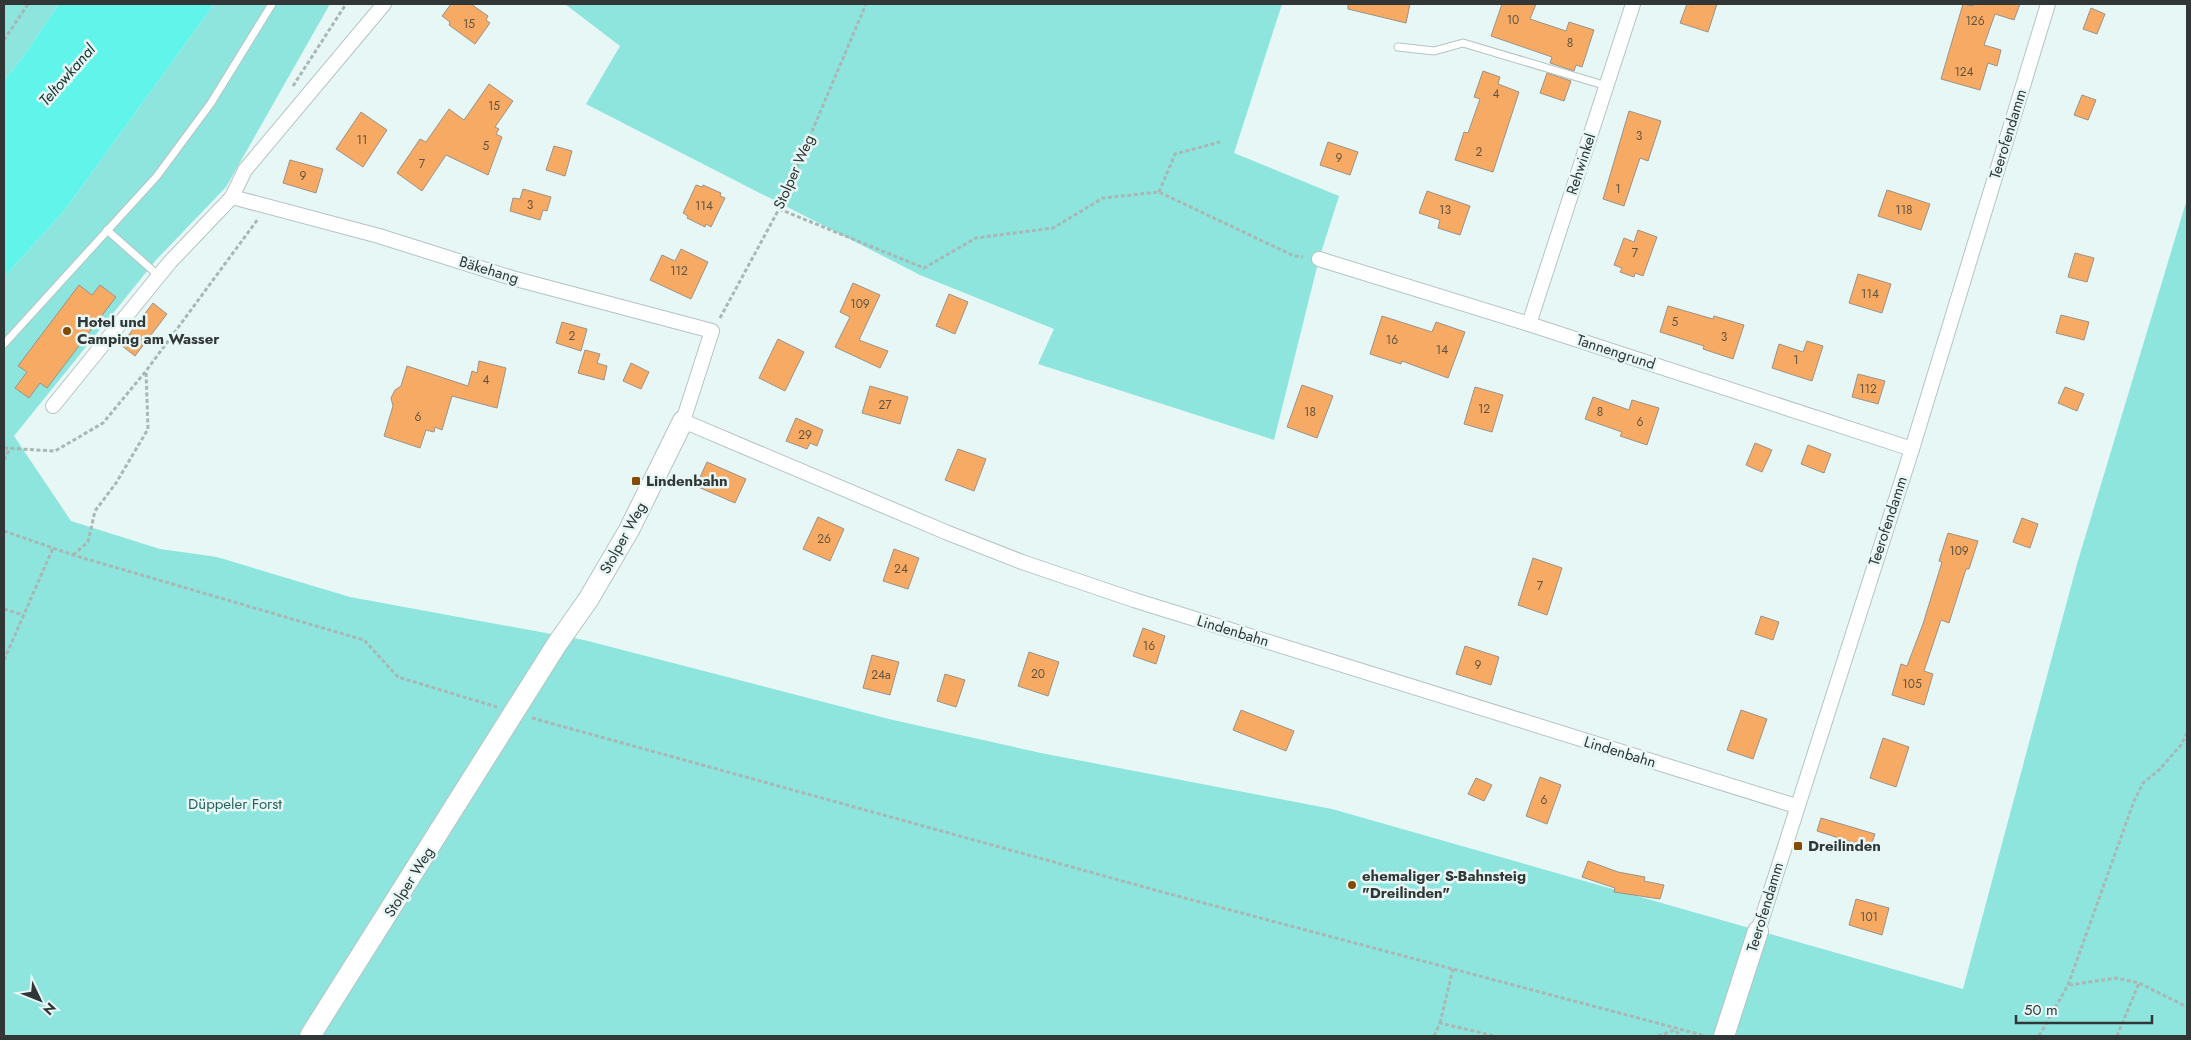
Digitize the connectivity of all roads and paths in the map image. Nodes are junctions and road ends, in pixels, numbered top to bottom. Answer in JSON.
{"nodes":[{"id":1,"x":28,"y":4,"type":"edge"},
{"id":2,"x":272,"y":4,"type":"edge"},
{"id":3,"x":384,"y":4,"type":"edge"},
{"id":4,"x":866,"y":4,"type":"edge"},
{"id":5,"x":1633,"y":4,"type":"edge"},
{"id":6,"x":2048,"y":4,"type":"edge"},
{"id":7,"x":4,"y":40,"type":"edge"},
{"id":8,"x":1398,"y":47,"type":"dead end"},
{"id":9,"x":1607,"y":86,"type":"junction"},
{"id":10,"x":1220,"y":142,"type":"dead end"},
{"id":11,"x":1160,"y":192,"type":"junction"},
{"id":12,"x":232,"y":197,"type":"junction"},
{"id":13,"x":266,"y":206,"type":"junction"},
{"id":14,"x":779,"y":209,"type":"junction"},
{"id":15,"x":107,"y":230,"type":"junction"},
{"id":16,"x":1319,"y":259,"type":"joint"},
{"id":17,"x":159,"y":276,"type":"junction"},
{"id":18,"x":1529,"y":324,"type":"junction"},
{"id":19,"x":712,"y":332,"type":"junction"},
{"id":20,"x":4,"y":344,"type":"edge"},
{"id":21,"x":146,"y":371,"type":"junction"},
{"id":22,"x":53,"y":406,"type":"dead end"},
{"id":23,"x":684,"y":421,"type":"junction"},
{"id":24,"x":4,"y":448,"type":"edge"},
{"id":25,"x":10,"y":448,"type":"junction"},
{"id":26,"x":1912,"y":448,"type":"junction"},
{"id":27,"x":4,"y":460,"type":"edge"},
{"id":28,"x":4,"y":531,"type":"edge"},
{"id":29,"x":53,"y":548,"type":"junction"},
{"id":30,"x":73,"y":555,"type":"junction"},
{"id":31,"x":4,"y":608,"type":"edge"},
{"id":32,"x":23,"y":616,"type":"junction"},
{"id":33,"x":4,"y":660,"type":"edge"},
{"id":34,"x":520,"y":705,"type":"junction"},
{"id":35,"x":2187,"y":733,"type":"edge"},
{"id":36,"x":1796,"y":806,"type":"junction"},
{"id":37,"x":1758,"y":930,"type":"joint"},
{"id":38,"x":1453,"y":969,"type":"junction"},
{"id":39,"x":2139,"y":983,"type":"junction"},
{"id":40,"x":2068,"y":985,"type":"junction"},
{"id":41,"x":2187,"y":1007,"type":"edge"},
{"id":42,"x":1440,"y":1023,"type":"junction"},
{"id":43,"x":1675,"y":1030,"type":"junction"},
{"id":44,"x":310,"y":1036,"type":"edge"},
{"id":45,"x":1434,"y":1036,"type":"edge"},
{"id":46,"x":1494,"y":1036,"type":"edge"},
{"id":47,"x":1658,"y":1036,"type":"edge"},
{"id":48,"x":1681,"y":1036,"type":"edge"},
{"id":49,"x":1706,"y":1036,"type":"edge"},
{"id":50,"x":1724,"y":1036,"type":"edge"},
{"id":51,"x":2039,"y":1036,"type":"edge"},
{"id":52,"x":2117,"y":1036,"type":"edge"}],
"edges":[{"from":1,"to":7,"type":"path"},
{"from":2,"to":15,"type":"lane"},
{"from":3,"to":12,"type":"street"},
{"from":4,"to":14,"type":"path","name":"Stolper Weg"},
{"from":5,"to":9,"type":"street","name":"Rehwinkel"},
{"from":6,"to":26,"type":"street","name":"Teerofendamm"},
{"from":8,"to":9,"type":"lane"},
{"from":9,"to":18,"type":"street","name":"Rehwinkel"},
{"from":10,"to":11,"type":"path"},
{"from":11,"to":14,"type":"path"},
{"from":11,"to":16,"type":"path"},
{"from":12,"to":13,"type":"street","name":"Bäkehang"},
{"from":12,"to":17,"type":"street"},
{"from":13,"to":19,"type":"street","name":"Bäkehang"},
{"from":13,"to":21,"type":"path"},
{"from":14,"to":19,"type":"path","name":"Stolper Weg"},
{"from":15,"to":17,"type":"lane"},
{"from":15,"to":20,"type":"lane"},
{"from":16,"to":18,"type":"street","name":"Tannengrund"},
{"from":17,"to":22,"type":"street"},
{"from":18,"to":26,"type":"street","name":"Tannengrund"},
{"from":19,"to":23,"type":"street","name":"Stolper Weg"},
{"from":21,"to":25,"type":"path"},
{"from":21,"to":30,"type":"path"},
{"from":23,"to":34,"type":"street","name":"Stolper Weg"},
{"from":23,"to":36,"type":"street","name":"Lindenbahn"},
{"from":24,"to":25,"type":"path"},
{"from":25,"to":27,"type":"path"},
{"from":26,"to":36,"type":"street","name":"Teerofendamm"},
{"from":28,"to":29,"type":"path"},
{"from":29,"to":30,"type":"path"},
{"from":29,"to":32,"type":"path"},
{"from":30,"to":34,"type":"path"},
{"from":31,"to":32,"type":"path"},
{"from":32,"to":33,"type":"path"},
{"from":34,"to":38,"type":"path"},
{"from":34,"to":44,"type":"street","name":"Stolper Weg"},
{"from":35,"to":40,"type":"path"},
{"from":36,"to":37,"type":"street","name":"Teerofendamm"},
{"from":37,"to":50,"type":"street","name":"Teerofendamm"},
{"from":38,"to":42,"type":"path"},
{"from":38,"to":43,"type":"path"},
{"from":39,"to":40,"type":"path"},
{"from":39,"to":41,"type":"path"},
{"from":39,"to":52,"type":"path"},
{"from":40,"to":51,"type":"path"},
{"from":42,"to":45,"type":"path"},
{"from":42,"to":46,"type":"path"},
{"from":43,"to":47,"type":"path"},
{"from":43,"to":48,"type":"path"},
{"from":43,"to":49,"type":"path"}]}
